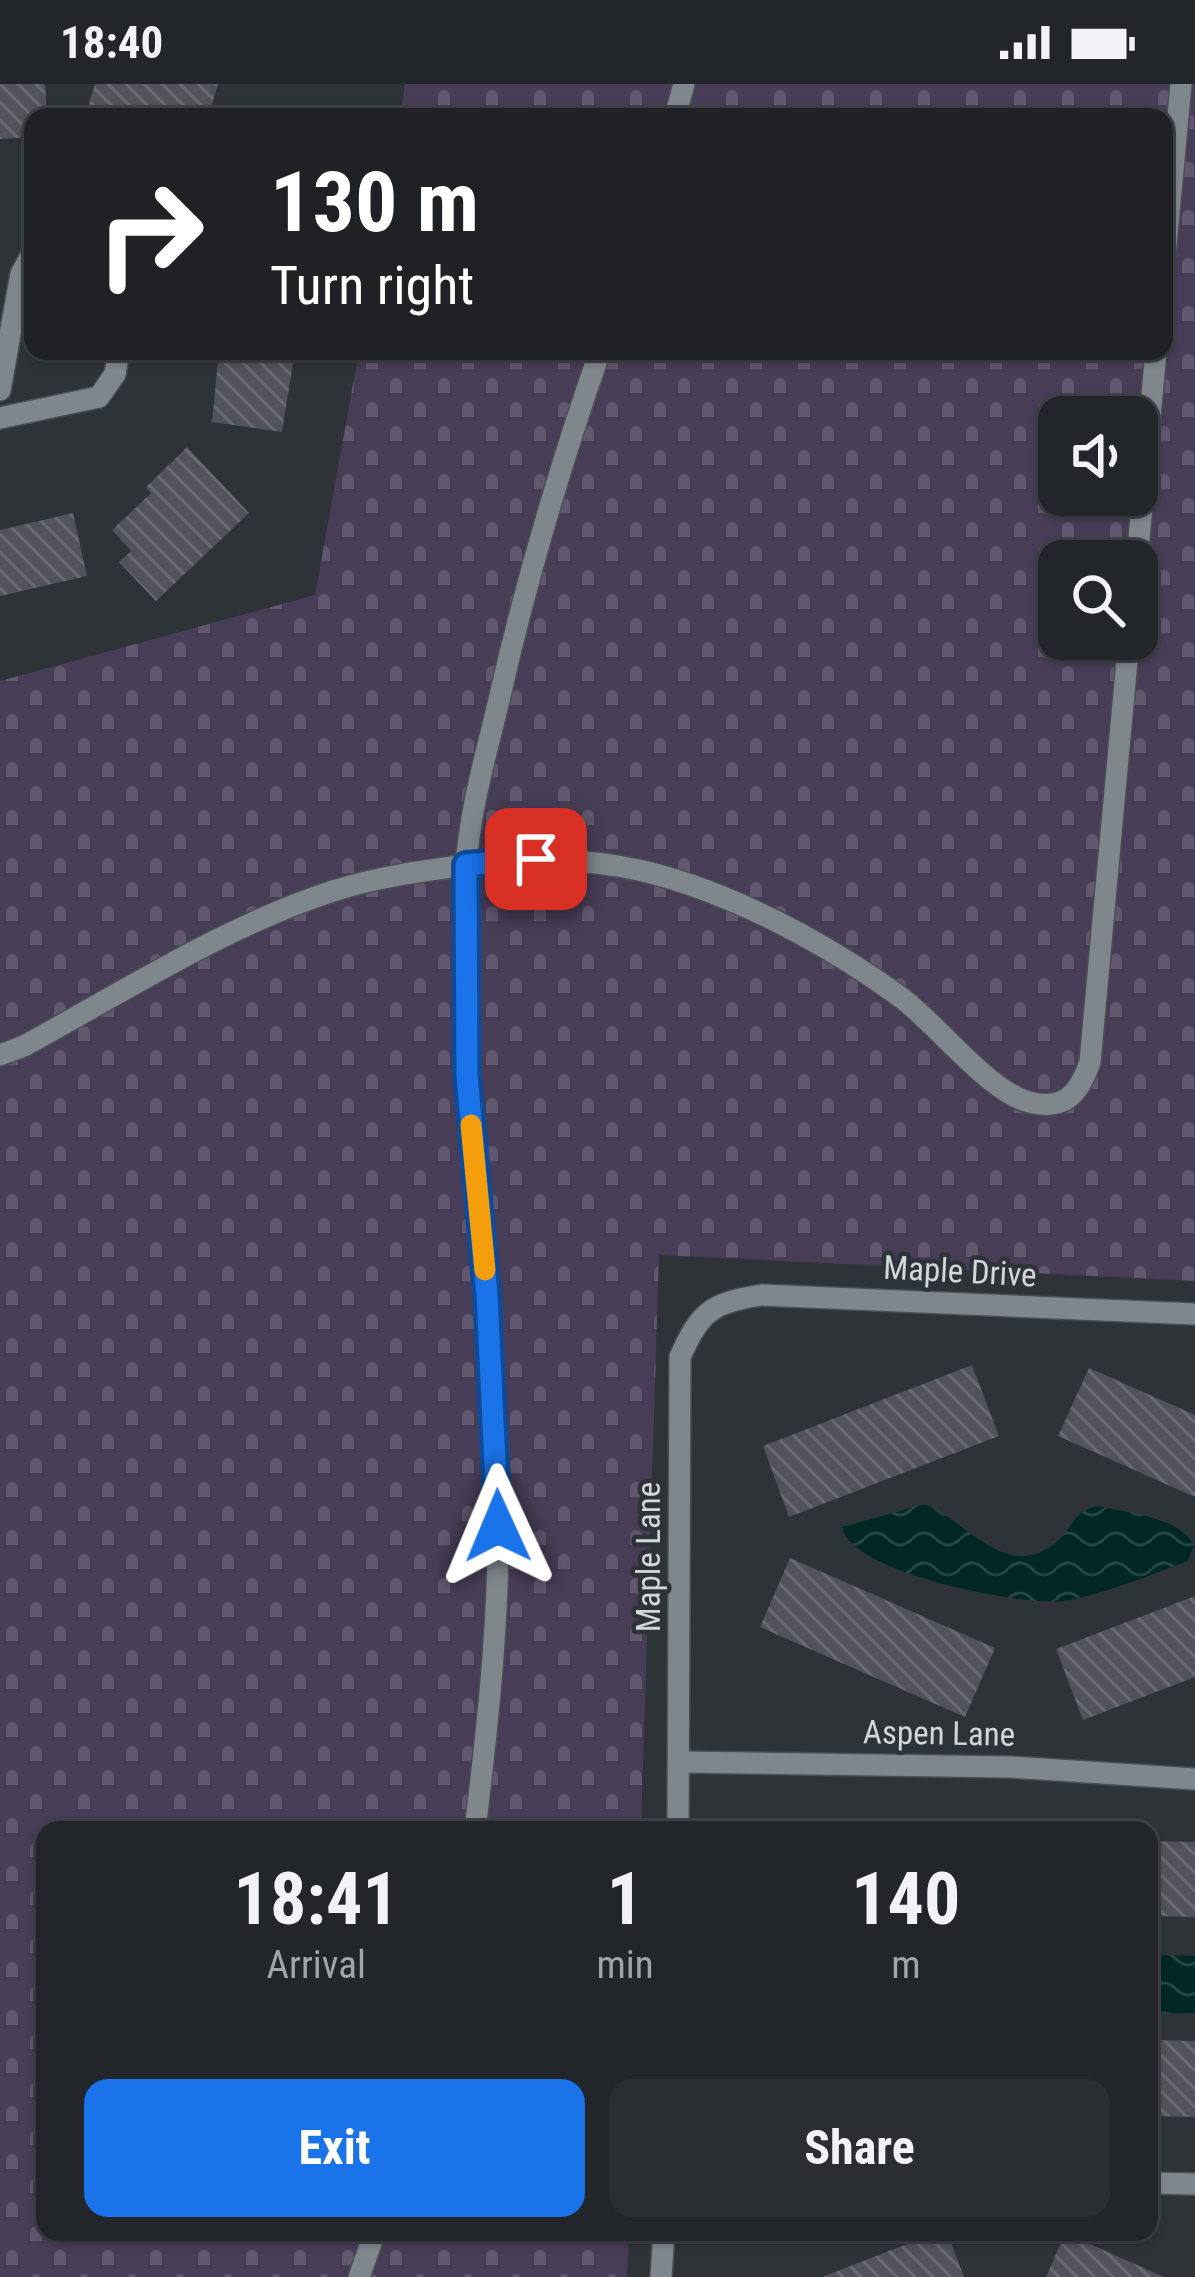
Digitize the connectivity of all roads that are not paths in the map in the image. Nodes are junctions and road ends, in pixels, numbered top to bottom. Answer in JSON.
{"nodes":[{"id":1,"x":1181,"y":84,"type":"edge"},
{"id":2,"x":1173,"y":170,"type":"edge"},
{"id":3,"x":24,"y":268,"type":"edge"},
{"id":4,"x":117,"y":360,"type":"edge"},
{"id":5,"x":597,"y":360,"type":"edge"},
{"id":6,"x":1155,"y":360,"type":"edge"},
{"id":7,"x":0,"y":391,"type":"edge"},
{"id":8,"x":0,"y":418,"type":"edge"},
{"id":9,"x":1139,"y":540,"type":"edge"},
{"id":10,"x":1127,"y":660,"type":"edge"},
{"id":11,"x":466,"y":865,"type":"junction"},
{"id":12,"x":0,"y":1054,"type":"edge"},
{"id":13,"x":723,"y":1301,"type":"joint"},
{"id":14,"x":1195,"y":1314,"type":"edge"},
{"id":15,"x":681,"y":1762,"type":"junction"},
{"id":16,"x":1195,"y":1779,"type":"edge"},
{"id":17,"x":476,"y":1821,"type":"edge"},
{"id":18,"x":678,"y":1821,"type":"edge"},
{"id":19,"x":1158,"y":2183,"type":"edge"},
{"id":20,"x":1195,"y":2184,"type":"edge"},
{"id":21,"x":372,"y":2241,"type":"edge"},
{"id":22,"x":663,"y":2241,"type":"edge"},
{"id":23,"x":358,"y":2277,"type":"edge"},
{"id":24,"x":661,"y":2277,"type":"edge"}],
"edges":[{"from":1,"to":2,"type":"street"},
{"from":3,"to":7,"type":"street"},
{"from":4,"to":8,"type":"street"},
{"from":5,"to":11,"type":"street"},
{"from":6,"to":9,"type":"street"},
{"from":10,"to":11,"type":"street"},
{"from":11,"to":12,"type":"street"},
{"from":11,"to":17,"type":"street"},
{"from":13,"to":14,"type":"street","name":"Maple Drive"},
{"from":13,"to":15,"type":"street","name":"Maple Lane"},
{"from":15,"to":16,"type":"street","name":"Aspen Lane"},
{"from":15,"to":18,"type":"street","name":"Maple Lane"},
{"from":19,"to":20,"type":"street"},
{"from":21,"to":23,"type":"street"},
{"from":22,"to":24,"type":"street"}]}
